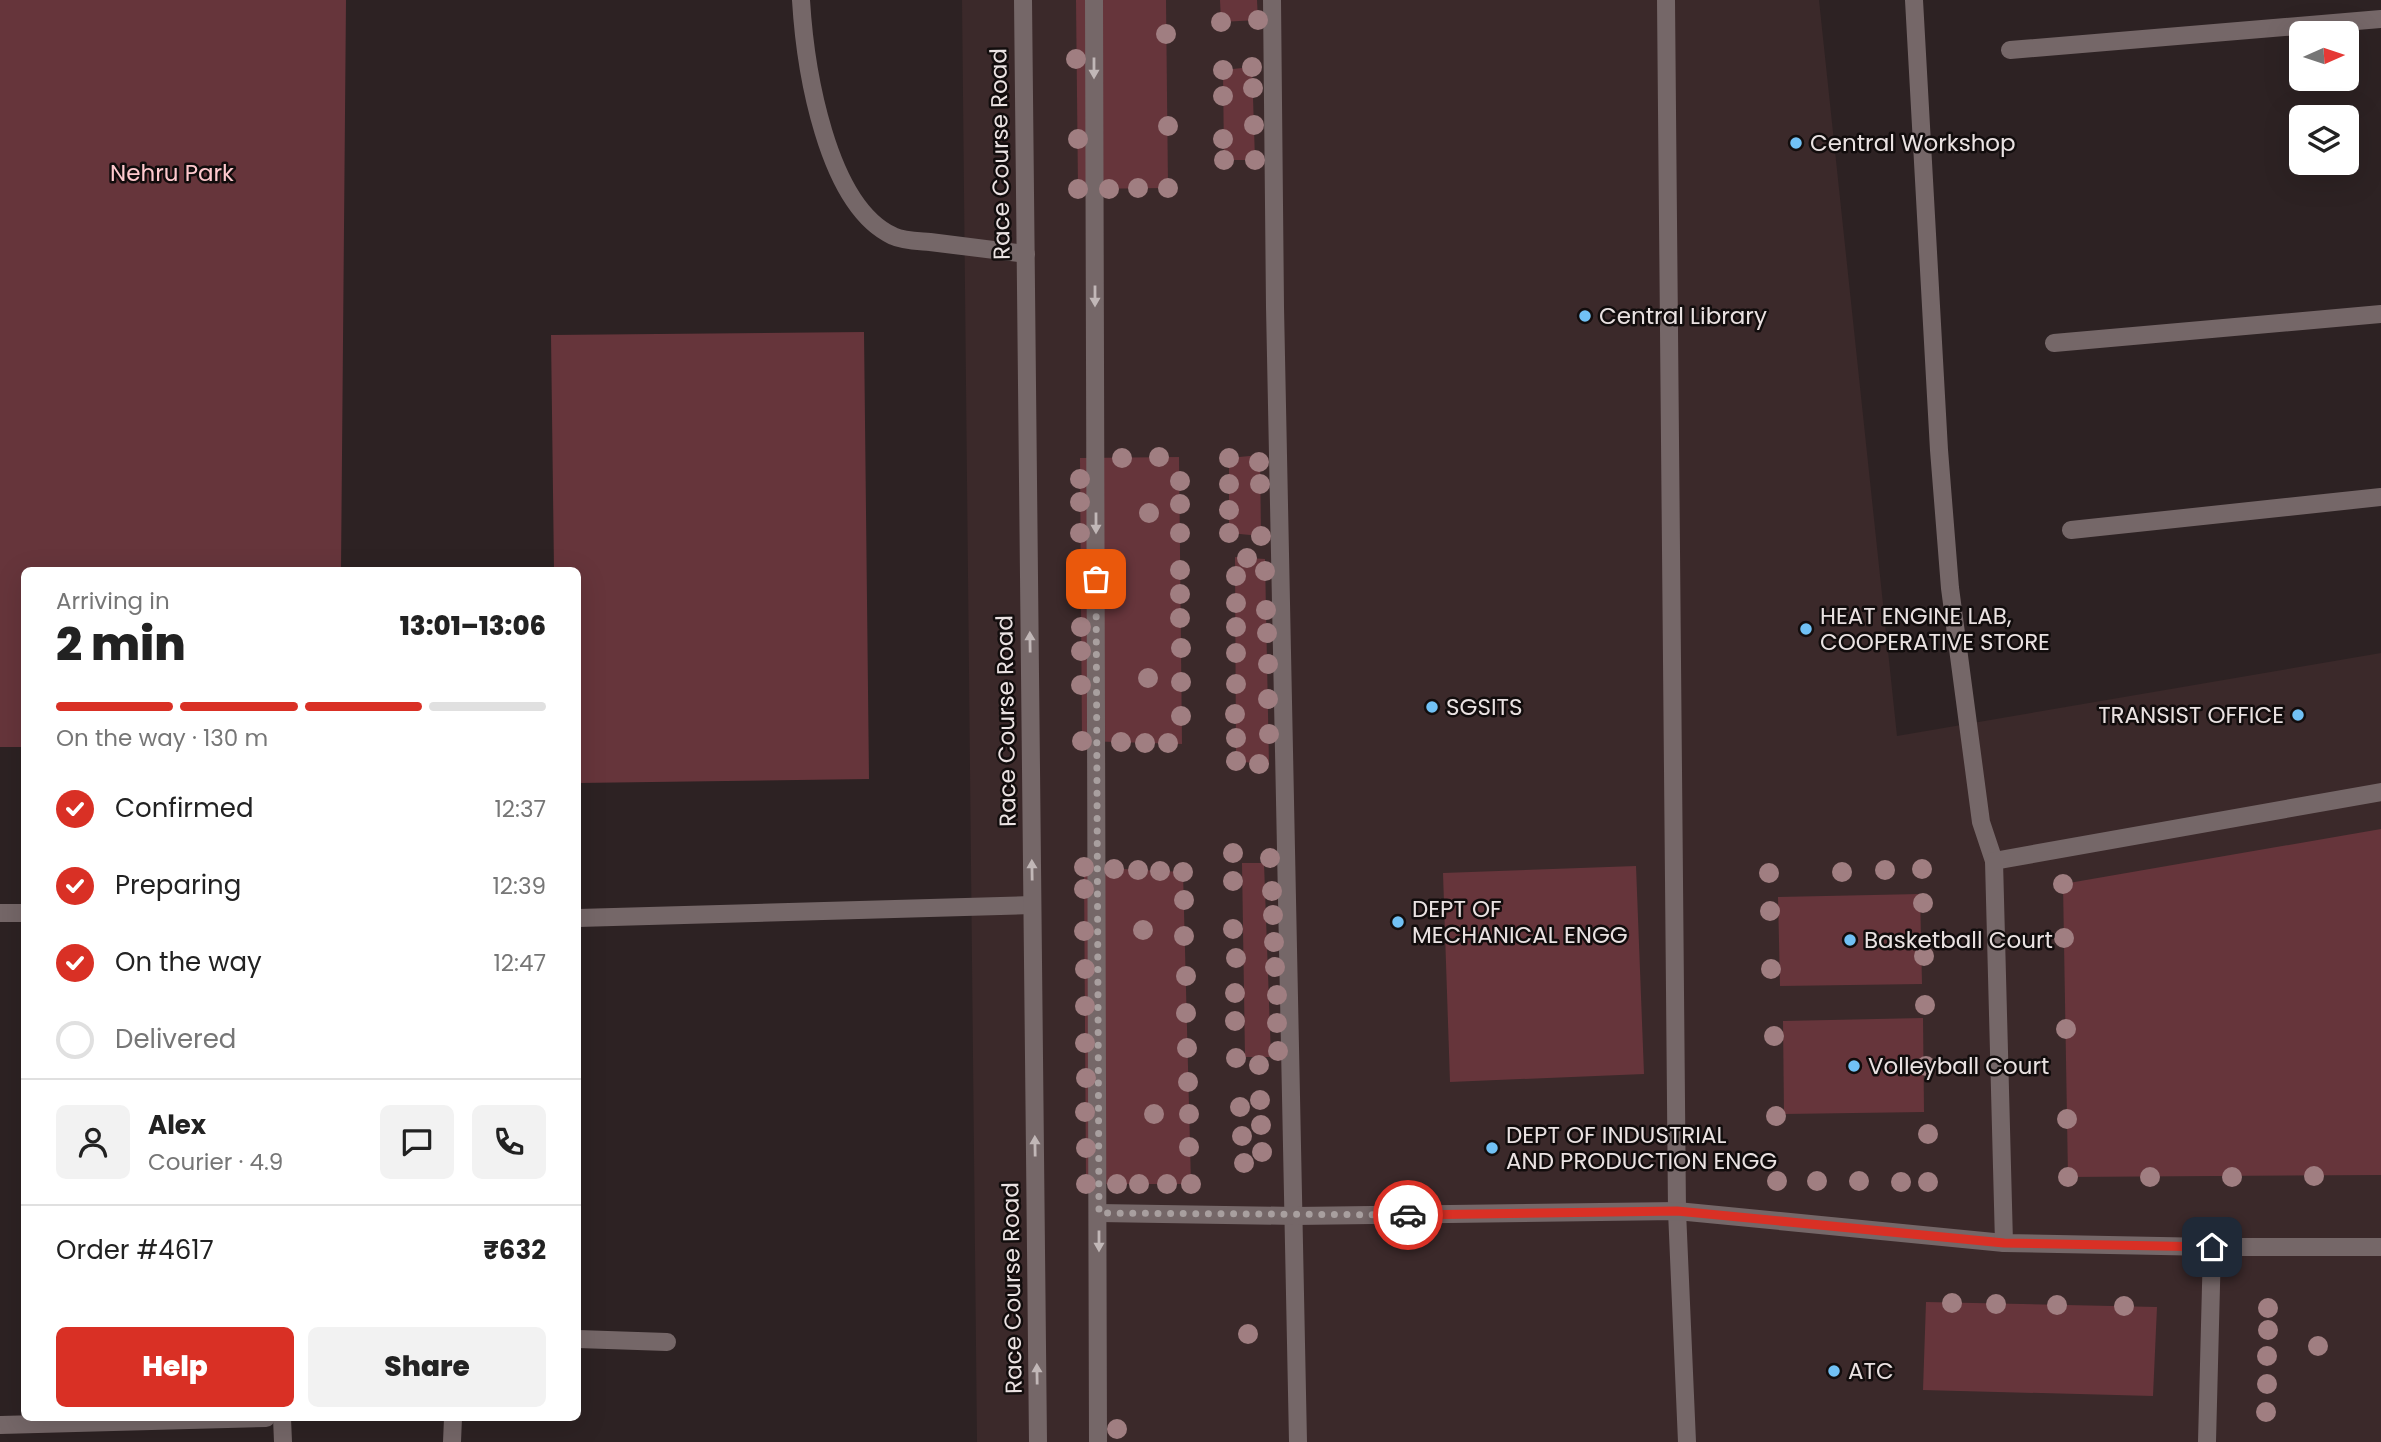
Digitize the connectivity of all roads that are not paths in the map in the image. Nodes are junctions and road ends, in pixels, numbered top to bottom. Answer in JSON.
{"nodes":[{"id":1,"x":801,"y":0,"type":"edge"},
{"id":2,"x":1023,"y":0,"type":"edge"},
{"id":3,"x":1094,"y":0,"type":"edge"},
{"id":4,"x":1272,"y":0,"type":"edge"},
{"id":5,"x":1666,"y":0,"type":"edge"},
{"id":6,"x":1914,"y":0,"type":"edge"},
{"id":7,"x":2381,"y":19,"type":"edge"},
{"id":8,"x":2010,"y":50,"type":"dead end"},
{"id":9,"x":1026,"y":254,"type":"junction"},
{"id":10,"x":2381,"y":314,"type":"edge"},
{"id":11,"x":2054,"y":343,"type":"dead end"},
{"id":12,"x":2381,"y":497,"type":"edge"},
{"id":13,"x":2071,"y":530,"type":"dead end"},
{"id":14,"x":2381,"y":792,"type":"edge"},
{"id":15,"x":1994,"y":861,"type":"junction"},
{"id":16,"x":1032,"y":905,"type":"junction"},
{"id":17,"x":0,"y":912,"type":"edge"},
{"id":18,"x":21,"y":913,"type":"edge"},
{"id":19,"x":581,"y":918,"type":"edge"},
{"id":20,"x":1677,"y":1211,"type":"junction"},
{"id":21,"x":1099,"y":1213,"type":"junction"},
{"id":22,"x":1295,"y":1216,"type":"junction"},
{"id":23,"x":2004,"y":1243,"type":"junction"},
{"id":24,"x":2212,"y":1247,"type":"junction"},
{"id":25,"x":2381,"y":1247,"type":"edge"},
{"id":26,"x":581,"y":1339,"type":"edge"},
{"id":27,"x":667,"y":1342,"type":"dead end"},
{"id":28,"x":152,"y":1421,"type":"edge"},
{"id":29,"x":282,"y":1421,"type":"edge"},
{"id":30,"x":453,"y":1421,"type":"edge"},
{"id":31,"x":0,"y":1425,"type":"edge"},
{"id":32,"x":283,"y":1442,"type":"edge"},
{"id":33,"x":452,"y":1442,"type":"edge"},
{"id":34,"x":1038,"y":1442,"type":"edge"},
{"id":35,"x":1098,"y":1442,"type":"edge"},
{"id":36,"x":1298,"y":1442,"type":"edge"},
{"id":37,"x":1687,"y":1442,"type":"edge"},
{"id":38,"x":2207,"y":1442,"type":"edge"}],
"edges":[{"from":1,"to":9,"type":"street"},
{"from":2,"to":9,"type":"street","name":"Race Course Road"},
{"from":3,"to":21,"type":"street","one_way":true},
{"from":4,"to":22,"type":"street"},
{"from":5,"to":20,"type":"street"},
{"from":6,"to":15,"type":"street"},
{"from":7,"to":8,"type":"street"},
{"from":16,"to":9,"type":"street","name":"Race Course Road","one_way":true},
{"from":10,"to":11,"type":"street"},
{"from":12,"to":13,"type":"street"},
{"from":14,"to":15,"type":"street"},
{"from":15,"to":23,"type":"street"},
{"from":16,"to":19,"type":"street"},
{"from":34,"to":16,"type":"street","name":"Race Course Road","one_way":true},
{"from":17,"to":18,"type":"street"},
{"from":20,"to":22,"type":"street"},
{"from":20,"to":23,"type":"street"},
{"from":20,"to":37,"type":"street"},
{"from":21,"to":22,"type":"street"},
{"from":21,"to":35,"type":"street","one_way":true},
{"from":22,"to":36,"type":"street"},
{"from":23,"to":24,"type":"street"},
{"from":24,"to":25,"type":"street"},
{"from":24,"to":38,"type":"street"},
{"from":26,"to":27,"type":"street"},
{"from":28,"to":31,"type":"street"},
{"from":29,"to":32,"type":"street"},
{"from":30,"to":33,"type":"street"}]}
